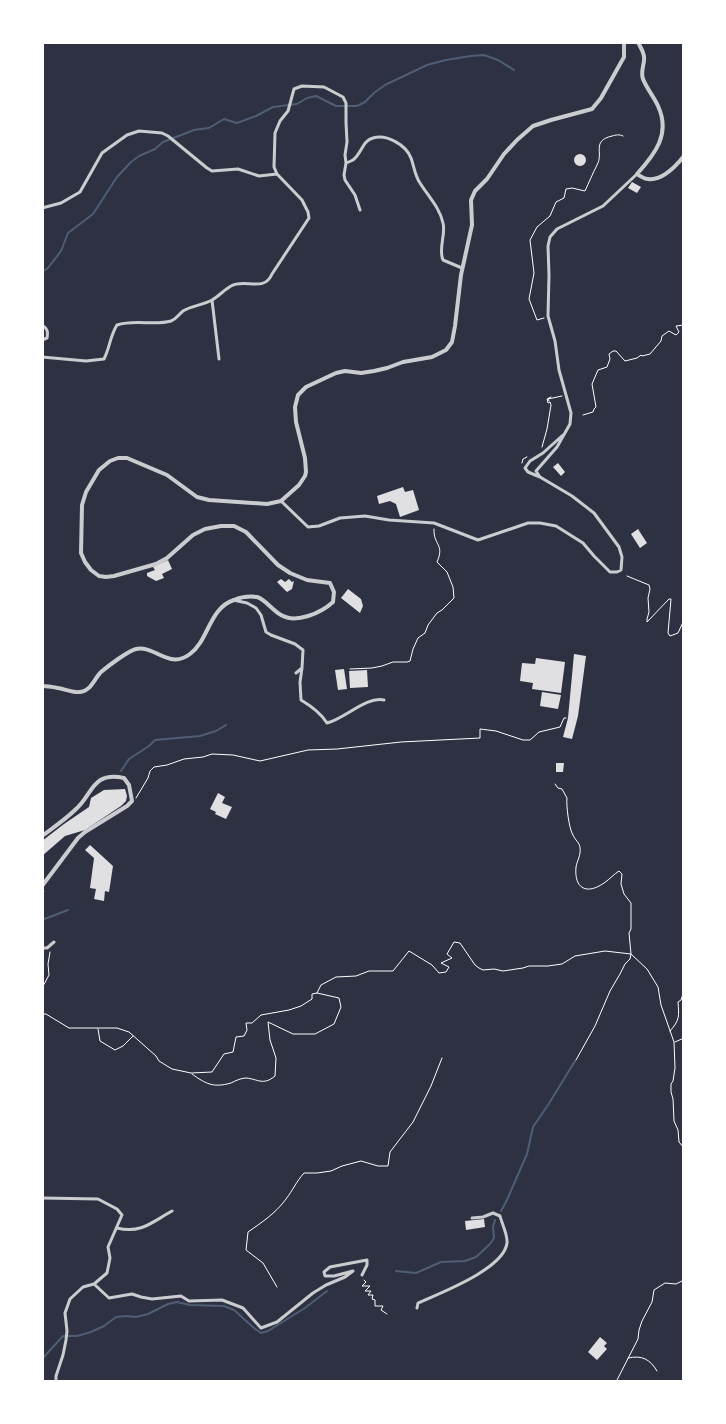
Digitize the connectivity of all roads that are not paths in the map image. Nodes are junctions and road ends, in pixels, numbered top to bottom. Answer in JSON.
{"nodes":[{"id":1,"x":624,"y":42,"type":"edge"},
{"id":2,"x":638,"y":42,"type":"edge"},
{"id":3,"x":684,"y":156,"type":"edge"},
{"id":4,"x":346,"y":163,"type":"junction"},
{"id":5,"x":276,"y":174,"type":"junction"},
{"id":6,"x":637,"y":174,"type":"junction"},
{"id":7,"x":42,"y":208,"type":"edge"},
{"id":8,"x":360,"y":210,"type":"dead end"},
{"id":9,"x":462,"y":268,"type":"junction"},
{"id":10,"x":212,"y":300,"type":"junction"},
{"id":11,"x":42,"y":325,"type":"edge"},
{"id":12,"x":42,"y":340,"type":"edge"},
{"id":13,"x":42,"y":357,"type":"edge"},
{"id":14,"x":219,"y":359,"type":"dead end"},
{"id":15,"x":563,"y":435,"type":"junction"},
{"id":16,"x":540,"y":477,"type":"junction"},
{"id":17,"x":281,"y":501,"type":"junction"},
{"id":18,"x":233,"y":600,"type":"junction"},
{"id":19,"x":302,"y":668,"type":"junction"},
{"id":20,"x":296,"y":673,"type":"dead end"},
{"id":21,"x":42,"y":686,"type":"edge"},
{"id":22,"x":384,"y":700,"type":"dead end"},
{"id":23,"x":42,"y":836,"type":"edge"},
{"id":24,"x":42,"y":886,"type":"edge"},
{"id":25,"x":54,"y":942,"type":"road end"},
{"id":26,"x":42,"y":948,"type":"edge"},
{"id":27,"x":42,"y":1198,"type":"edge"},
{"id":28,"x":172,"y":1211,"type":"dead end"},
{"id":29,"x":472,"y":1218,"type":"dead end"},
{"id":30,"x":117,"y":1228,"type":"junction"},
{"id":31,"x":362,"y":1275,"type":"road end"},
{"id":32,"x":94,"y":1284,"type":"junction"},
{"id":33,"x":417,"y":1308,"type":"dead end"},
{"id":34,"x":56,"y":1382,"type":"edge"}],
"edges":[{"from":1,"to":9,"type":"street"},
{"from":2,"to":6,"type":"street"},
{"from":3,"to":6,"type":"street"},
{"from":4,"to":5,"type":"street"},
{"from":4,"to":8,"type":"street"},
{"from":4,"to":9,"type":"street"},
{"from":5,"to":7,"type":"street"},
{"from":5,"to":10,"type":"street"},
{"from":6,"to":15,"type":"street"},
{"from":9,"to":17,"type":"street"},
{"from":10,"to":13,"type":"street"},
{"from":10,"to":14,"type":"street"},
{"from":11,"to":12,"type":"street"},
{"from":15,"to":16,"type":"street"},
{"from":15,"to":16,"type":"street"},
{"from":16,"to":17,"type":"street"},
{"from":17,"to":18,"type":"street"},
{"from":18,"to":19,"type":"street"},
{"from":18,"to":21,"type":"street"},
{"from":19,"to":20,"type":"street"},
{"from":19,"to":22,"type":"street"},
{"from":23,"to":24,"type":"street"},
{"from":25,"to":26,"type":"street"},
{"from":27,"to":30,"type":"street"},
{"from":28,"to":30,"type":"street"},
{"from":29,"to":33,"type":"street"},
{"from":30,"to":32,"type":"street"},
{"from":31,"to":32,"type":"street"},
{"from":32,"to":34,"type":"street"}]}
